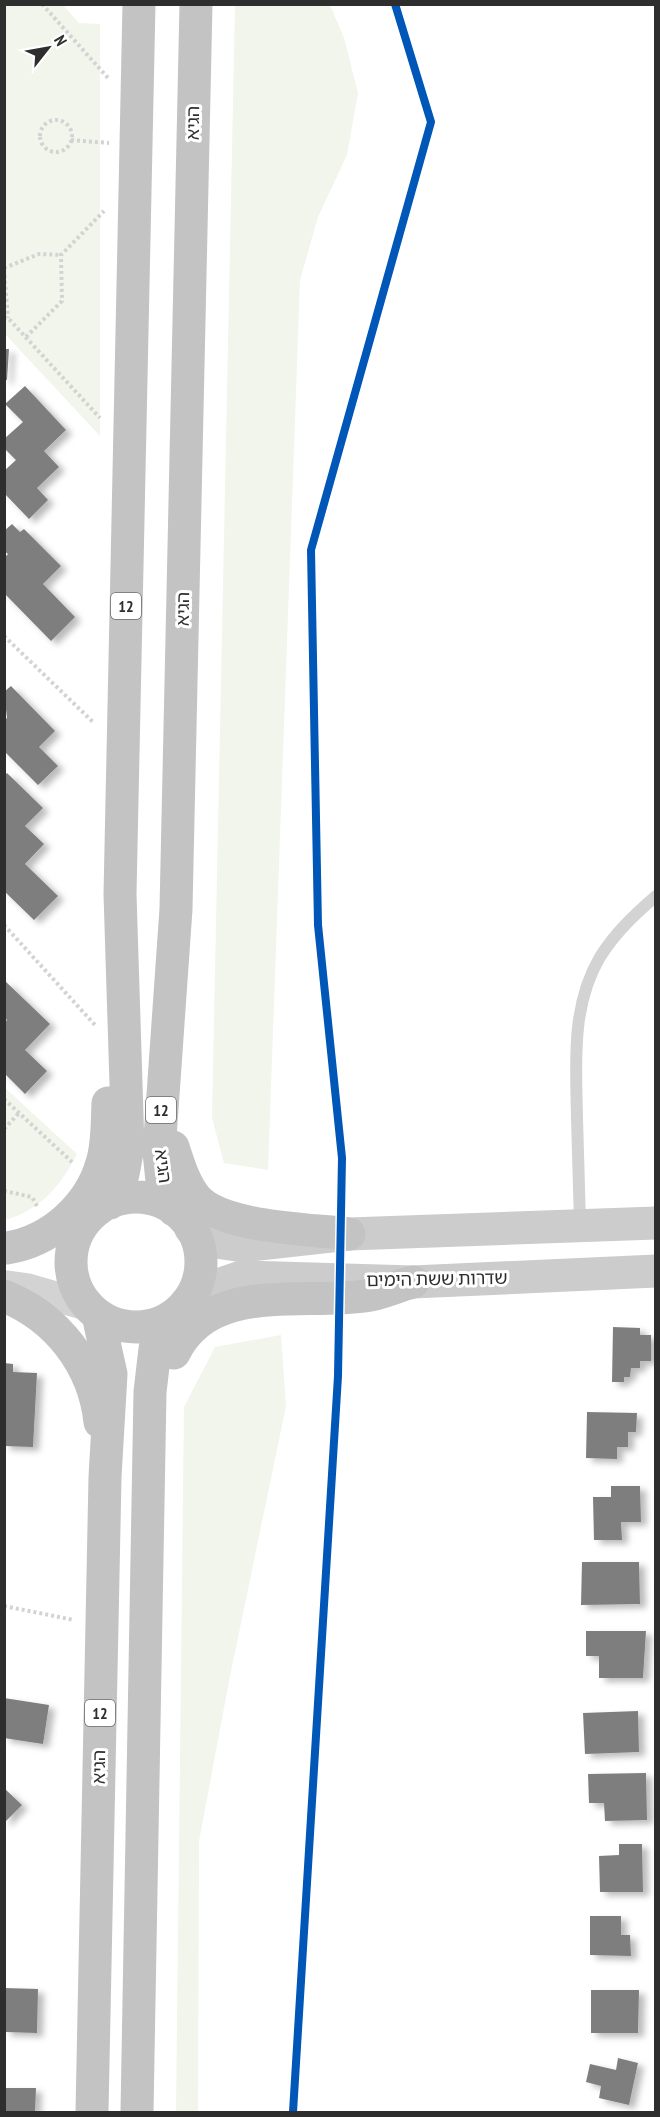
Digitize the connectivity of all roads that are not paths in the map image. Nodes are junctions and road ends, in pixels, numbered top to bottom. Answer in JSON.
{"nodes":[{"id":1,"x":139,"y":4,"type":"edge"},
{"id":2,"x":196,"y":4,"type":"edge"},
{"id":3,"x":120,"y":894,"type":"junction"},
{"id":4,"x":656,"y":897,"type":"edge"},
{"id":5,"x":168,"y":1008,"type":"junction"},
{"id":6,"x":102,"y":1193,"type":"junction"},
{"id":7,"x":182,"y":1220,"type":"junction"},
{"id":8,"x":656,"y":1223,"type":"edge"},
{"id":9,"x":84,"y":1224,"type":"junction"},
{"id":10,"x":580,"y":1224,"type":"junction"},
{"id":11,"x":266,"y":1233,"type":"junction"},
{"id":12,"x":349,"y":1234,"type":"joint"},
{"id":13,"x":6,"y":1248,"type":"edge"},
{"id":14,"x":656,"y":1271,"type":"edge"},
{"id":15,"x":413,"y":1282,"type":"joint"},
{"id":16,"x":4,"y":1285,"type":"edge"},
{"id":17,"x":269,"y":1289,"type":"junction"},
{"id":18,"x":4,"y":1296,"type":"edge"},
{"id":19,"x":179,"y":1310,"type":"junction"},
{"id":20,"x":93,"y":1311,"type":"junction"},
{"id":21,"x":105,"y":1477,"type":"junction"},
{"id":22,"x":149,"y":1481,"type":"junction"},
{"id":23,"x":92,"y":2112,"type":"edge"},
{"id":24,"x":136,"y":2112,"type":"edge"}],
"edges":[{"from":1,"to":3,"type":"highway","name":"הגיא","number":"12"},
{"from":2,"to":5,"type":"highway","name":"הגיא","number":"12"},
{"from":3,"to":6,"type":"highway"},
{"from":3,"to":6,"type":"highway","name":"הגיא","number":"12"},
{"from":4,"to":10,"type":"lane"},
{"from":5,"to":7,"type":"highway","name":"הגיא","number":"12"},
{"from":5,"to":11,"type":"highway"},
{"from":6,"to":7,"type":"highway","number":"12"},
{"from":6,"to":9,"type":"highway","number":"12"},
{"from":6,"to":13,"type":"highway"},
{"from":7,"to":11,"type":"main road"},
{"from":7,"to":19,"type":"highway","number":"12"},
{"from":8,"to":10,"type":"main road"},
{"from":9,"to":13,"type":"street"},
{"from":9,"to":20,"type":"highway","number":"12"},
{"from":10,"to":12,"type":"main road"},
{"from":11,"to":12,"type":"highway"},
{"from":14,"to":15,"type":"main road","name":"שדרות ששת הימים"},
{"from":15,"to":17,"type":"highway"},
{"from":16,"to":20,"type":"street"},
{"from":17,"to":19,"type":"main road"},
{"from":17,"to":22,"type":"highway"},
{"from":18,"to":21,"type":"highway"},
{"from":19,"to":20,"type":"highway"},
{"from":19,"to":22,"type":"highway","number":"12"},
{"from":20,"to":21,"type":"highway","name":"הגיא","number":"12"},
{"from":21,"to":23,"type":"highway","name":"הגיא","number":"12"},
{"from":22,"to":24,"type":"highway","number":"12"}]}
